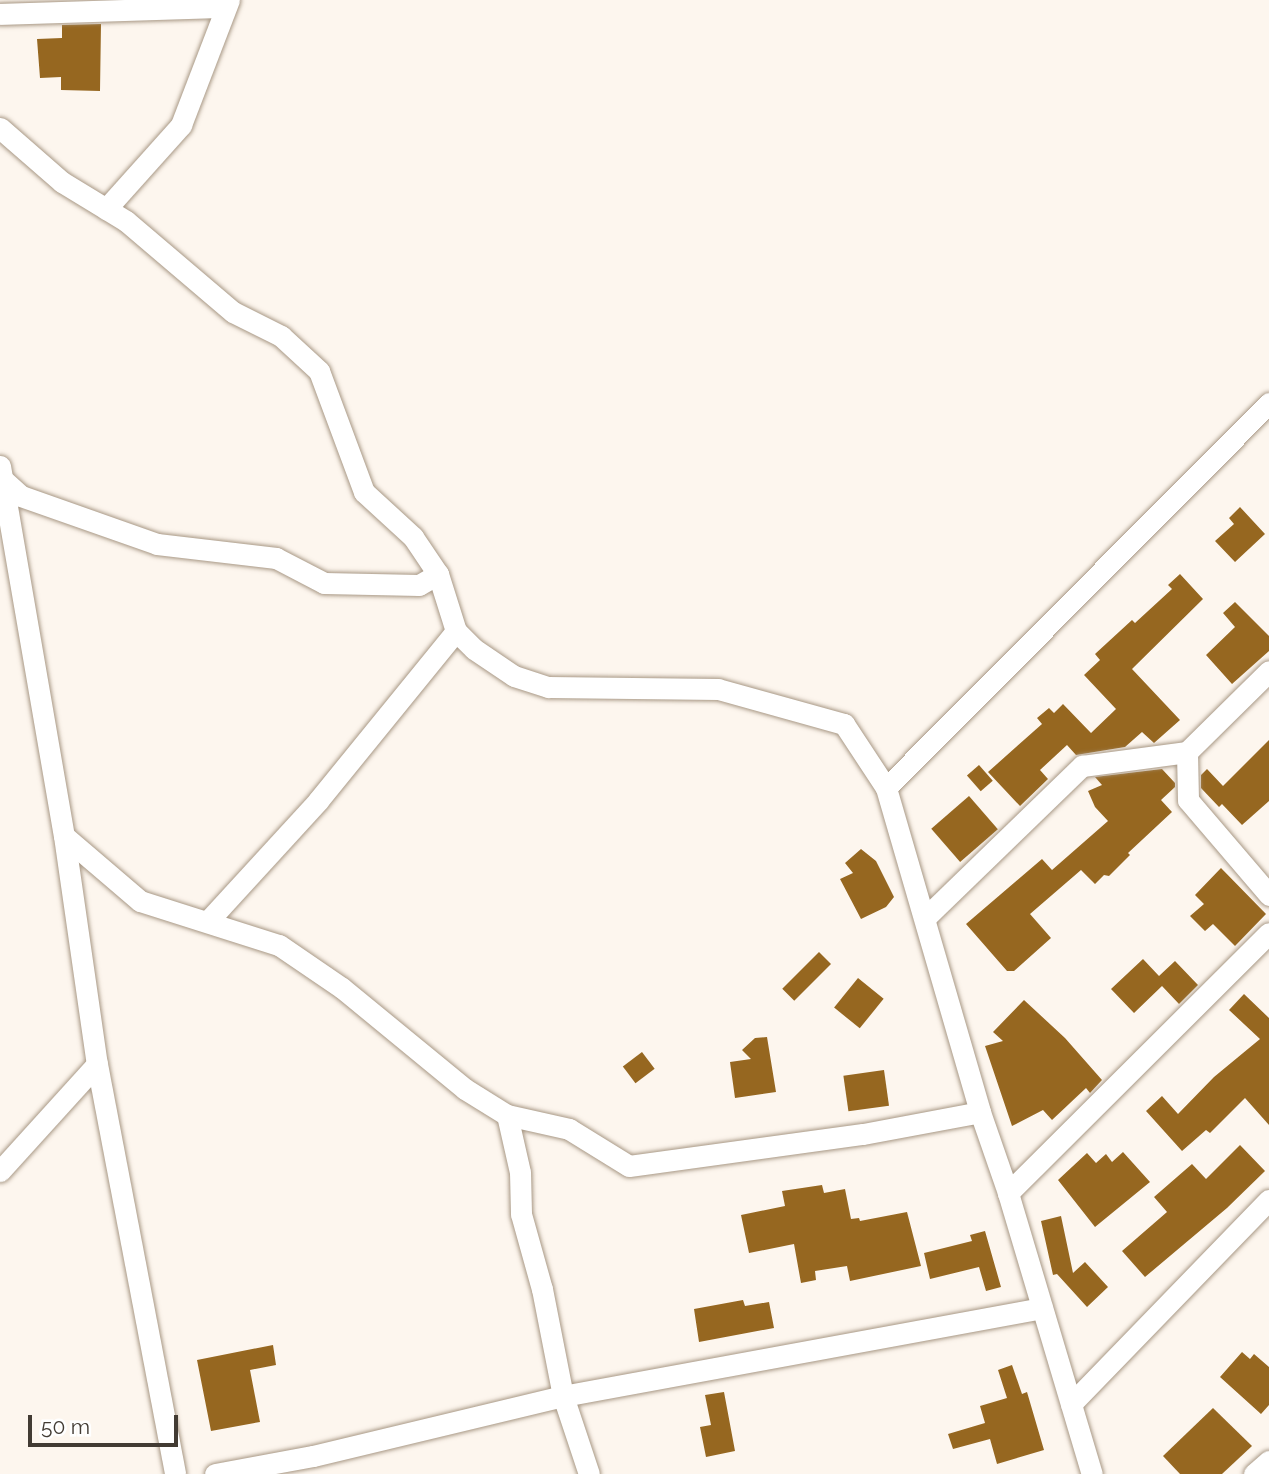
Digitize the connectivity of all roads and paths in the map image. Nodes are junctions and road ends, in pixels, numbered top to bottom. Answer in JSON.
{"nodes":[{"id":1,"x":227,"y":4,"type":"edge"},
{"id":2,"x":0,"y":14,"type":"edge"},
{"id":3,"x":0,"y":128,"type":"edge"},
{"id":4,"x":106,"y":209,"type":"junction"},
{"id":5,"x":1269,"y":403,"type":"edge"},
{"id":6,"x":1,"y":474,"type":"edge"},
{"id":7,"x":438,"y":574,"type":"junction"},
{"id":8,"x":456,"y":631,"type":"junction"},
{"id":9,"x":1269,"y":671,"type":"edge"},
{"id":10,"x":1186,"y":752,"type":"junction"},
{"id":11,"x":886,"y":788,"type":"junction"},
{"id":12,"x":64,"y":836,"type":"junction"},
{"id":13,"x":1269,"y":895,"type":"edge"},
{"id":14,"x":925,"y":918,"type":"junction"},
{"id":15,"x":208,"y":921,"type":"junction"},
{"id":16,"x":1269,"y":933,"type":"edge"},
{"id":17,"x":97,"y":1064,"type":"junction"},
{"id":18,"x":980,"y":1112,"type":"junction"},
{"id":19,"x":507,"y":1115,"type":"junction"},
{"id":20,"x":0,"y":1171,"type":"edge"},
{"id":21,"x":1008,"y":1193,"type":"junction"},
{"id":22,"x":1269,"y":1200,"type":"edge"},
{"id":23,"x":1042,"y":1308,"type":"junction"},
{"id":24,"x":563,"y":1396,"type":"junction"},
{"id":25,"x":1071,"y":1404,"type":"junction"},
{"id":26,"x":1269,"y":1461,"type":"edge"},
{"id":27,"x":175,"y":1474,"type":"edge"},
{"id":28,"x":215,"y":1474,"type":"edge"},
{"id":29,"x":589,"y":1474,"type":"edge"},
{"id":30,"x":1092,"y":1474,"type":"edge"},
{"id":31,"x":1254,"y":1474,"type":"edge"}],
"edges":[{"from":1,"to":2,"type":"street"},
{"from":1,"to":4,"type":"street"},
{"from":3,"to":4,"type":"street"},
{"from":4,"to":7,"type":"street"},
{"from":5,"to":11,"type":"street"},
{"from":6,"to":7,"type":"street"},
{"from":6,"to":12,"type":"street"},
{"from":7,"to":8,"type":"street"},
{"from":8,"to":11,"type":"street"},
{"from":8,"to":15,"type":"street"},
{"from":9,"to":10,"type":"street"},
{"from":10,"to":13,"type":"street"},
{"from":10,"to":14,"type":"street"},
{"from":11,"to":14,"type":"street"},
{"from":12,"to":15,"type":"street"},
{"from":12,"to":17,"type":"street"},
{"from":14,"to":18,"type":"street"},
{"from":15,"to":19,"type":"street"},
{"from":16,"to":21,"type":"street"},
{"from":17,"to":20,"type":"street"},
{"from":17,"to":27,"type":"street"},
{"from":18,"to":19,"type":"street"},
{"from":18,"to":21,"type":"street"},
{"from":19,"to":24,"type":"street"},
{"from":21,"to":23,"type":"street"},
{"from":22,"to":25,"type":"street"},
{"from":23,"to":24,"type":"street"},
{"from":23,"to":25,"type":"street"},
{"from":24,"to":28,"type":"street"},
{"from":24,"to":29,"type":"street"},
{"from":25,"to":30,"type":"street"},
{"from":26,"to":31,"type":"street"}]}
